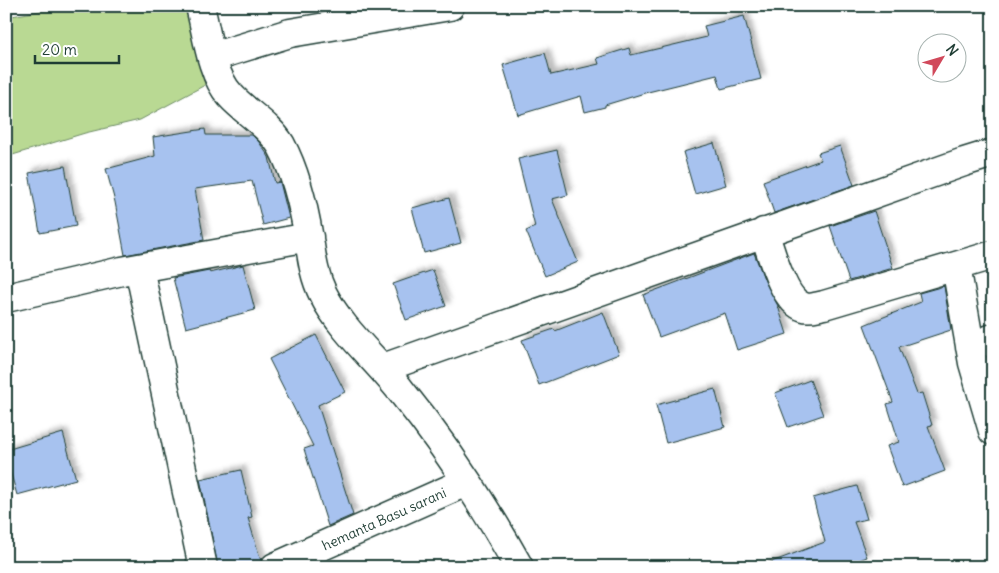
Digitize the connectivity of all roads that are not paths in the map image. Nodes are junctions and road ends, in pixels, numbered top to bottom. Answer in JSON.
{"nodes":[{"id":1,"x":200,"y":6,"type":"edge"},
{"id":2,"x":450,"y":6,"type":"edge"},
{"id":3,"x":212,"y":57,"type":"junction"},
{"id":4,"x":993,"y":153,"type":"edge"},
{"id":5,"x":764,"y":232,"type":"junction"},
{"id":6,"x":309,"y":237,"type":"junction"},
{"id":7,"x":993,"y":255,"type":"edge"},
{"id":8,"x":956,"y":266,"type":"junction"},
{"id":9,"x":139,"y":268,"type":"junction"},
{"id":10,"x":6,"y":298,"type":"edge"},
{"id":11,"x":981,"y":342,"type":"edge"},
{"id":12,"x":383,"y":368,"type":"junction"},
{"id":13,"x":993,"y":431,"type":"edge"},
{"id":14,"x":466,"y":482,"type":"junction"},
{"id":15,"x":203,"y":567,"type":"edge"},
{"id":16,"x":275,"y":567,"type":"edge"},
{"id":17,"x":519,"y":567,"type":"edge"}],
"edges":[{"from":1,"to":3,"type":"street"},
{"from":2,"to":3,"type":"street"},
{"from":3,"to":6,"type":"street"},
{"from":4,"to":5,"type":"street"},
{"from":5,"to":8,"type":"street"},
{"from":5,"to":12,"type":"street"},
{"from":6,"to":9,"type":"street"},
{"from":6,"to":12,"type":"street"},
{"from":7,"to":8,"type":"street"},
{"from":8,"to":11,"type":"street"},
{"from":9,"to":10,"type":"street"},
{"from":9,"to":15,"type":"street"},
{"from":11,"to":13,"type":"street"},
{"from":12,"to":14,"type":"street"},
{"from":14,"to":16,"type":"street","name":"hemanta Basu sarani"},
{"from":14,"to":17,"type":"street"}]}
